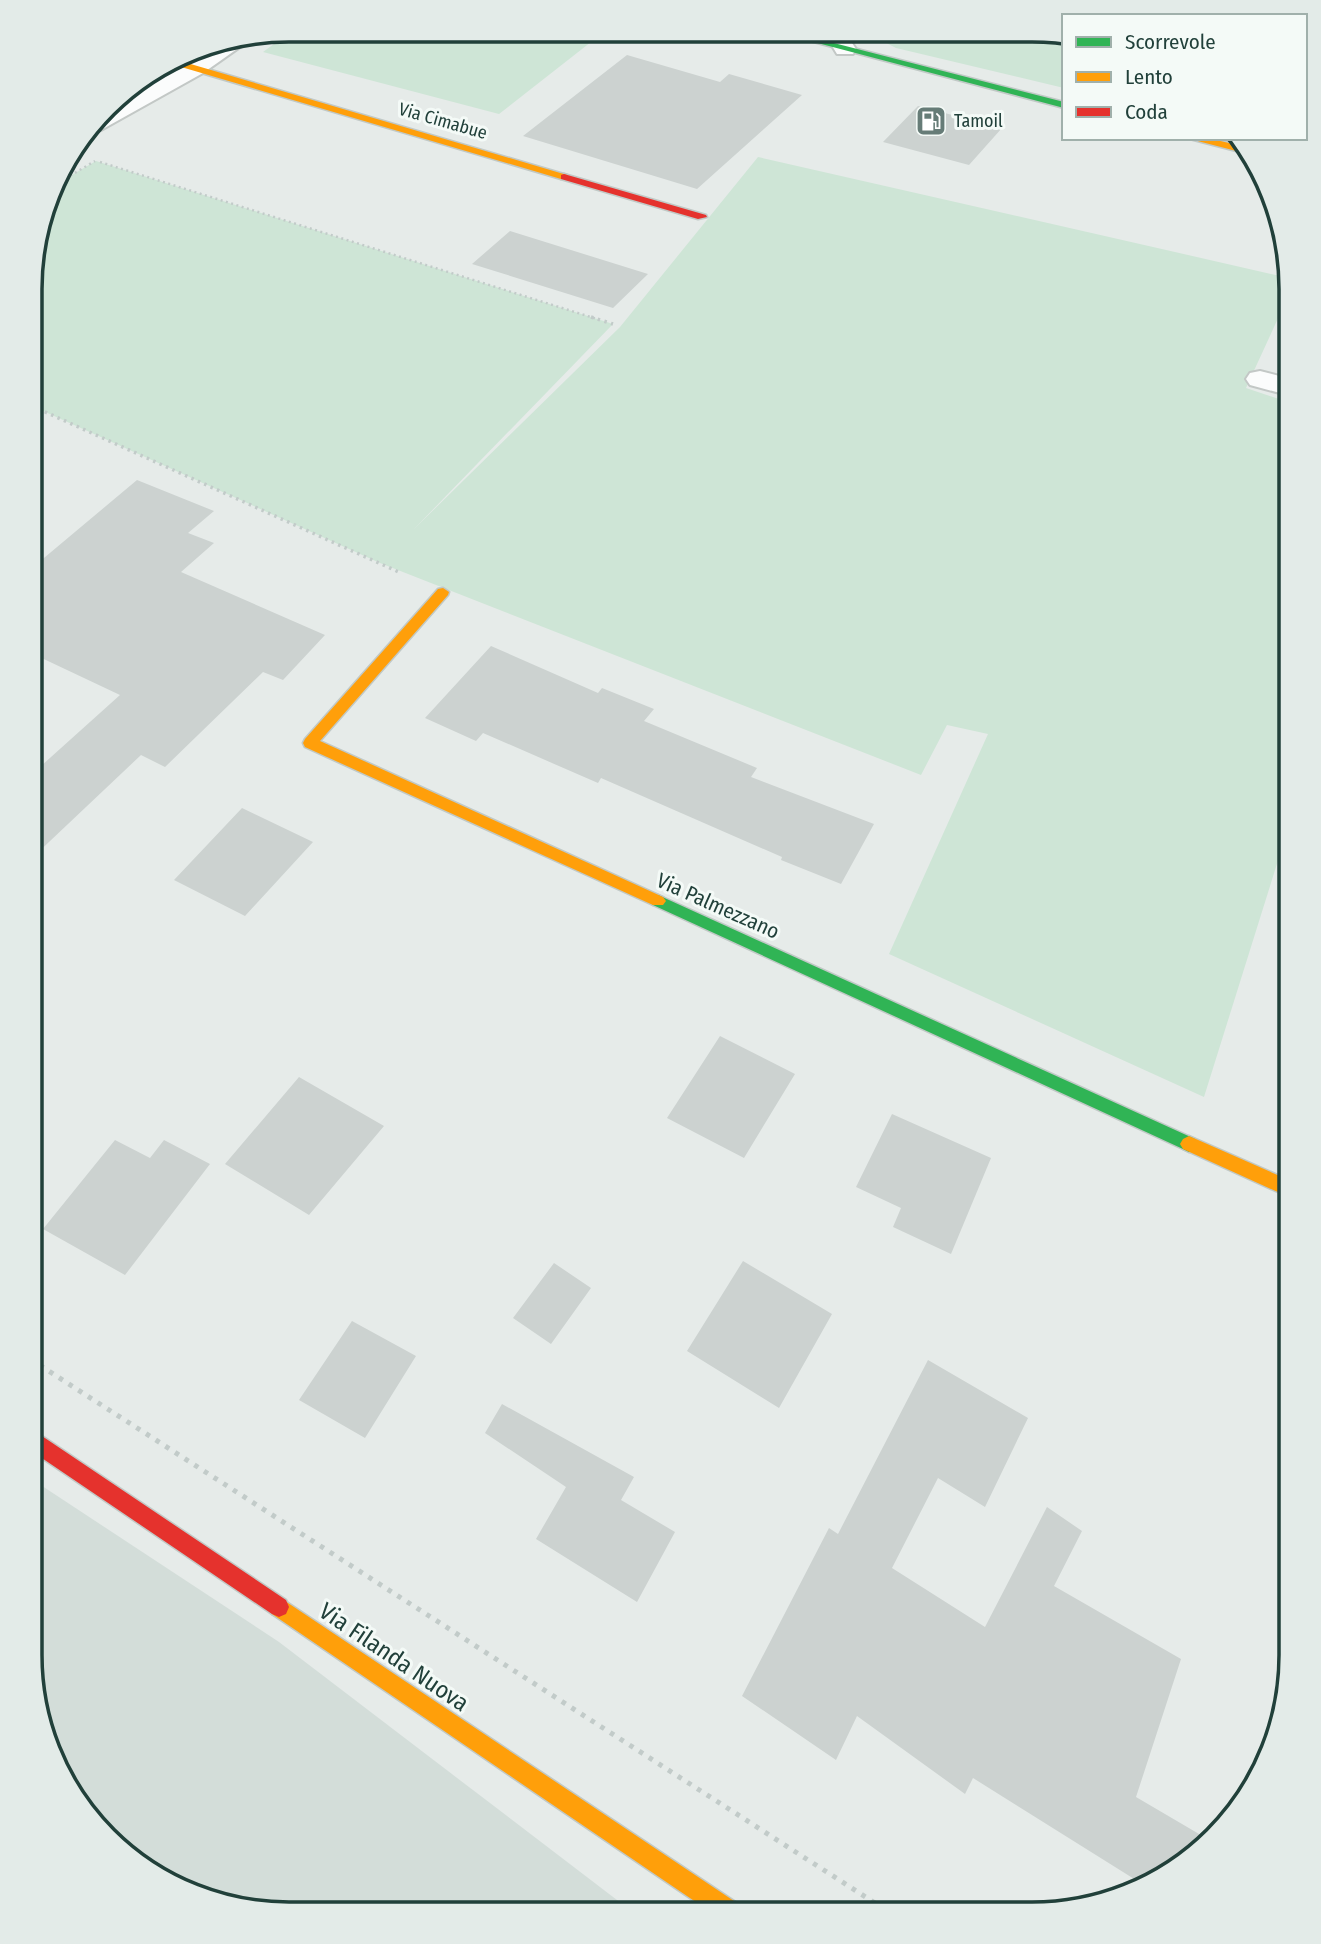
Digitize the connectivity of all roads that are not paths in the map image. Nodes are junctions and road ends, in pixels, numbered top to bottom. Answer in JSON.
{"nodes":[{"id":1,"x":819,"y":42,"type":"edge"},
{"id":2,"x":840,"y":42,"type":"edge"},
{"id":3,"x":845,"y":49,"type":"junction"},
{"id":4,"x":185,"y":65,"type":"edge"},
{"id":5,"x":178,"y":69,"type":"edge"},
{"id":6,"x":125,"y":104,"type":"edge"},
{"id":7,"x":1062,"y":104,"type":"edge"},
{"id":8,"x":1199,"y":140,"type":"edge"},
{"id":9,"x":1235,"y":149,"type":"edge"},
{"id":10,"x":702,"y":217,"type":"dead end"},
{"id":11,"x":1260,"y":379,"type":"dead end"},
{"id":12,"x":1279,"y":384,"type":"edge"},
{"id":13,"x":443,"y":592,"type":"road end"},
{"id":14,"x":1278,"y":1184,"type":"edge"},
{"id":15,"x":42,"y":1446,"type":"edge"},
{"id":16,"x":716,"y":1902,"type":"edge"}],
"edges":[{"from":1,"to":3,"type":"street"},
{"from":2,"to":3,"type":"street"},
{"from":3,"to":7,"type":"street"},
{"from":4,"to":10,"type":"street","name":"Via Cimabue"},
{"from":5,"to":6,"type":"street"},
{"from":8,"to":9,"type":"street"},
{"from":11,"to":12,"type":"street"},
{"from":13,"to":14,"type":"street","name":"Via Palmezzano"},
{"from":15,"to":16,"type":"street","name":"Via Filanda Nuova"}]}
